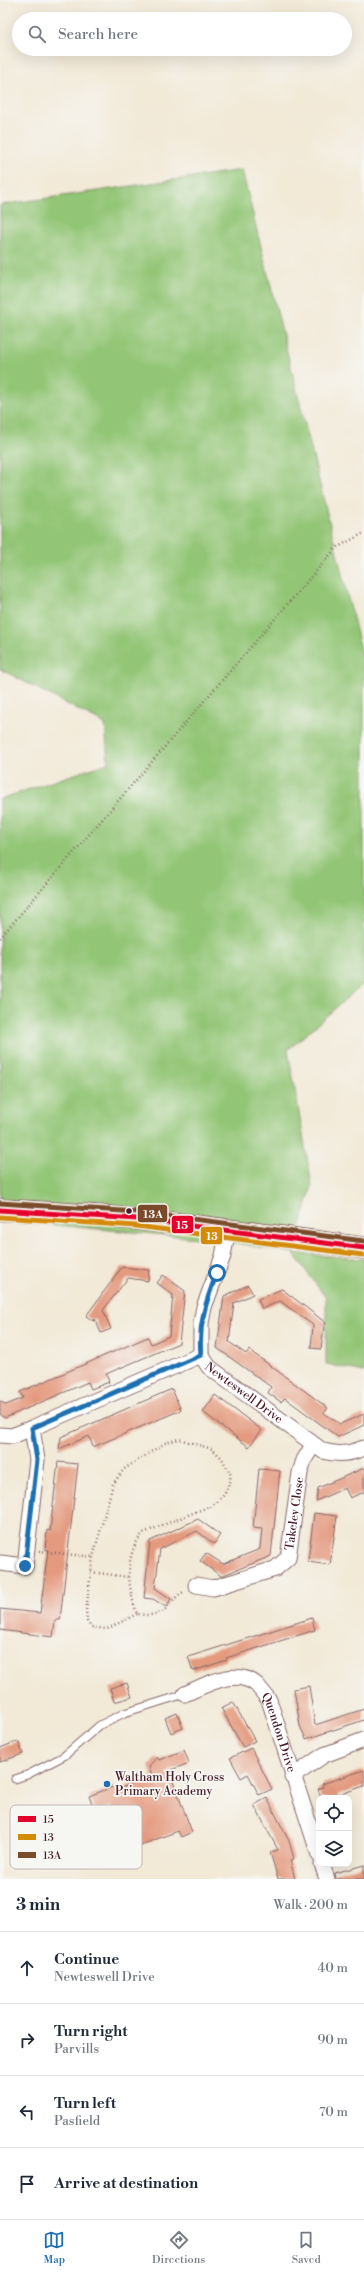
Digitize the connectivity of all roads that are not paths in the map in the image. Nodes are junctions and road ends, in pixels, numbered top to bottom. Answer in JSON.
{"nodes":[{"id":1,"x":0,"y":1210,"type":"edge"},
{"id":2,"x":228,"y":1229,"type":"junction"},
{"id":3,"x":364,"y":1248,"type":"edge"},
{"id":4,"x":201,"y":1355,"type":"junction"},
{"id":5,"x":32,"y":1428,"type":"junction"},
{"id":6,"x":0,"y":1435,"type":"edge"},
{"id":7,"x":313,"y":1445,"type":"junction"},
{"id":8,"x":364,"y":1448,"type":"edge"},
{"id":9,"x":0,"y":1563,"type":"edge"},
{"id":10,"x":196,"y":1585,"type":"road end"},
{"id":11,"x":186,"y":1694,"type":"joint"},
{"id":12,"x":364,"y":1740,"type":"edge"},
{"id":13,"x":292,"y":1777,"type":"junction"},
{"id":14,"x":15,"y":1779,"type":"dead end"},
{"id":15,"x":316,"y":1846,"type":"edge"},
{"id":16,"x":323,"y":1867,"type":"edge"},
{"id":17,"x":327,"y":1879,"type":"edge"}],
"edges":[{"from":1,"to":2,"type":"street"},
{"from":2,"to":3,"type":"street"},
{"from":2,"to":4,"type":"street","name":"Newteswell Drive"},
{"from":4,"to":5,"type":"street"},
{"from":4,"to":7,"type":"street","name":"Newteswell Drive"},
{"from":5,"to":6,"type":"street"},
{"from":5,"to":9,"type":"street"},
{"from":7,"to":8,"type":"street","name":"Newteswell Drive"},
{"from":7,"to":10,"type":"street","name":"Takeley Close"},
{"from":11,"to":13,"type":"street","name":"Quendon Drive"},
{"from":11,"to":14,"type":"lane"},
{"from":12,"to":13,"type":"street"},
{"from":13,"to":15,"type":"street","name":"Quendon Drive"},
{"from":16,"to":17,"type":"street"}]}
